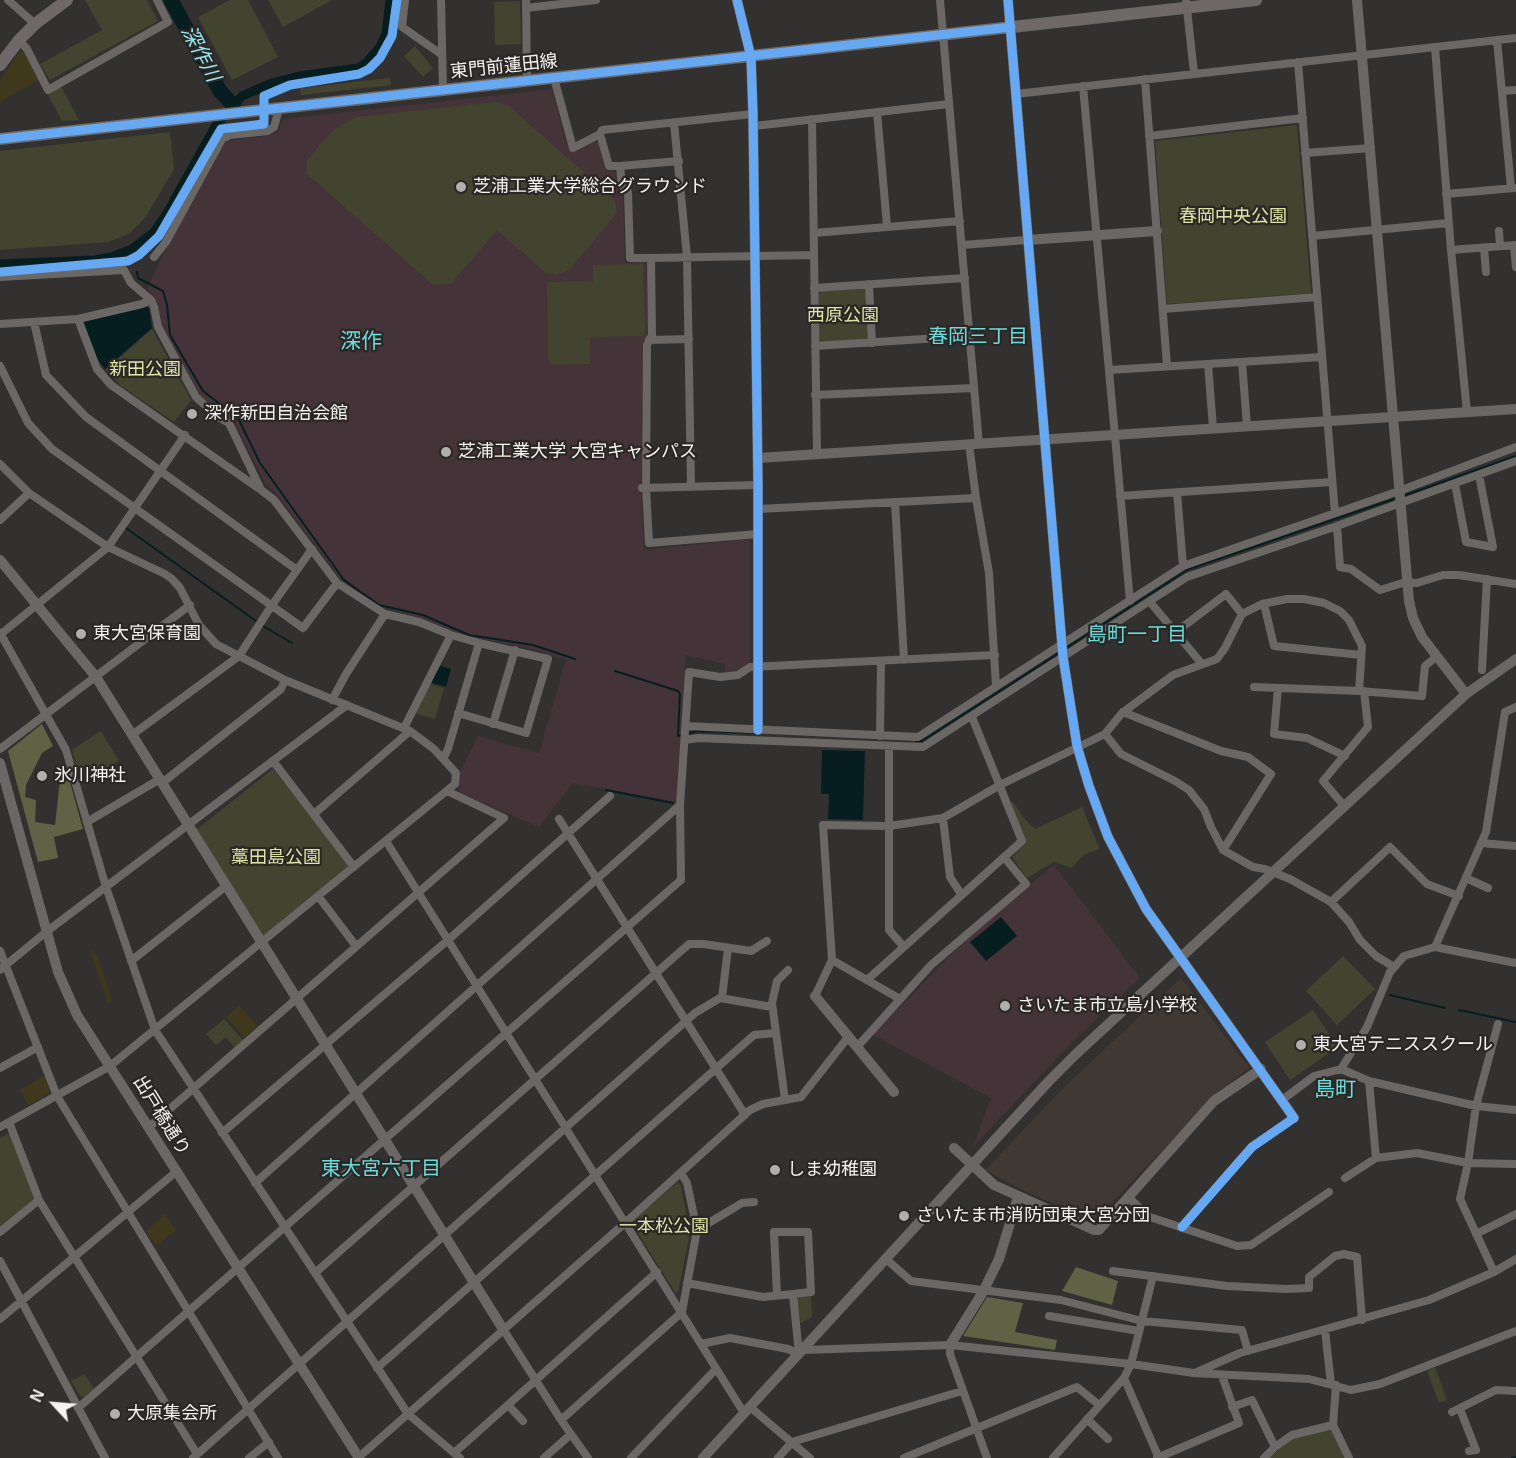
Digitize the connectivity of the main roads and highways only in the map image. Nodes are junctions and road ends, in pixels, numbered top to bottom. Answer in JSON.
{"nodes":[{"id":1,"x":1256,"y":0,"type":"edge"},
{"id":2,"x":64,"y":1,"type":"edge"},
{"id":3,"x":1187,"y":4,"type":"edge"},
{"id":4,"x":0,"y":66,"type":"edge"},
{"id":5,"x":0,"y":139,"type":"edge"}],
"edges":[{"from":1,"to":3,"type":"main road","name":"東門前蓮田線"},
{"from":2,"to":4,"type":"main road"},
{"from":3,"to":5,"type":"main road","name":"東門前蓮田線"}]}
